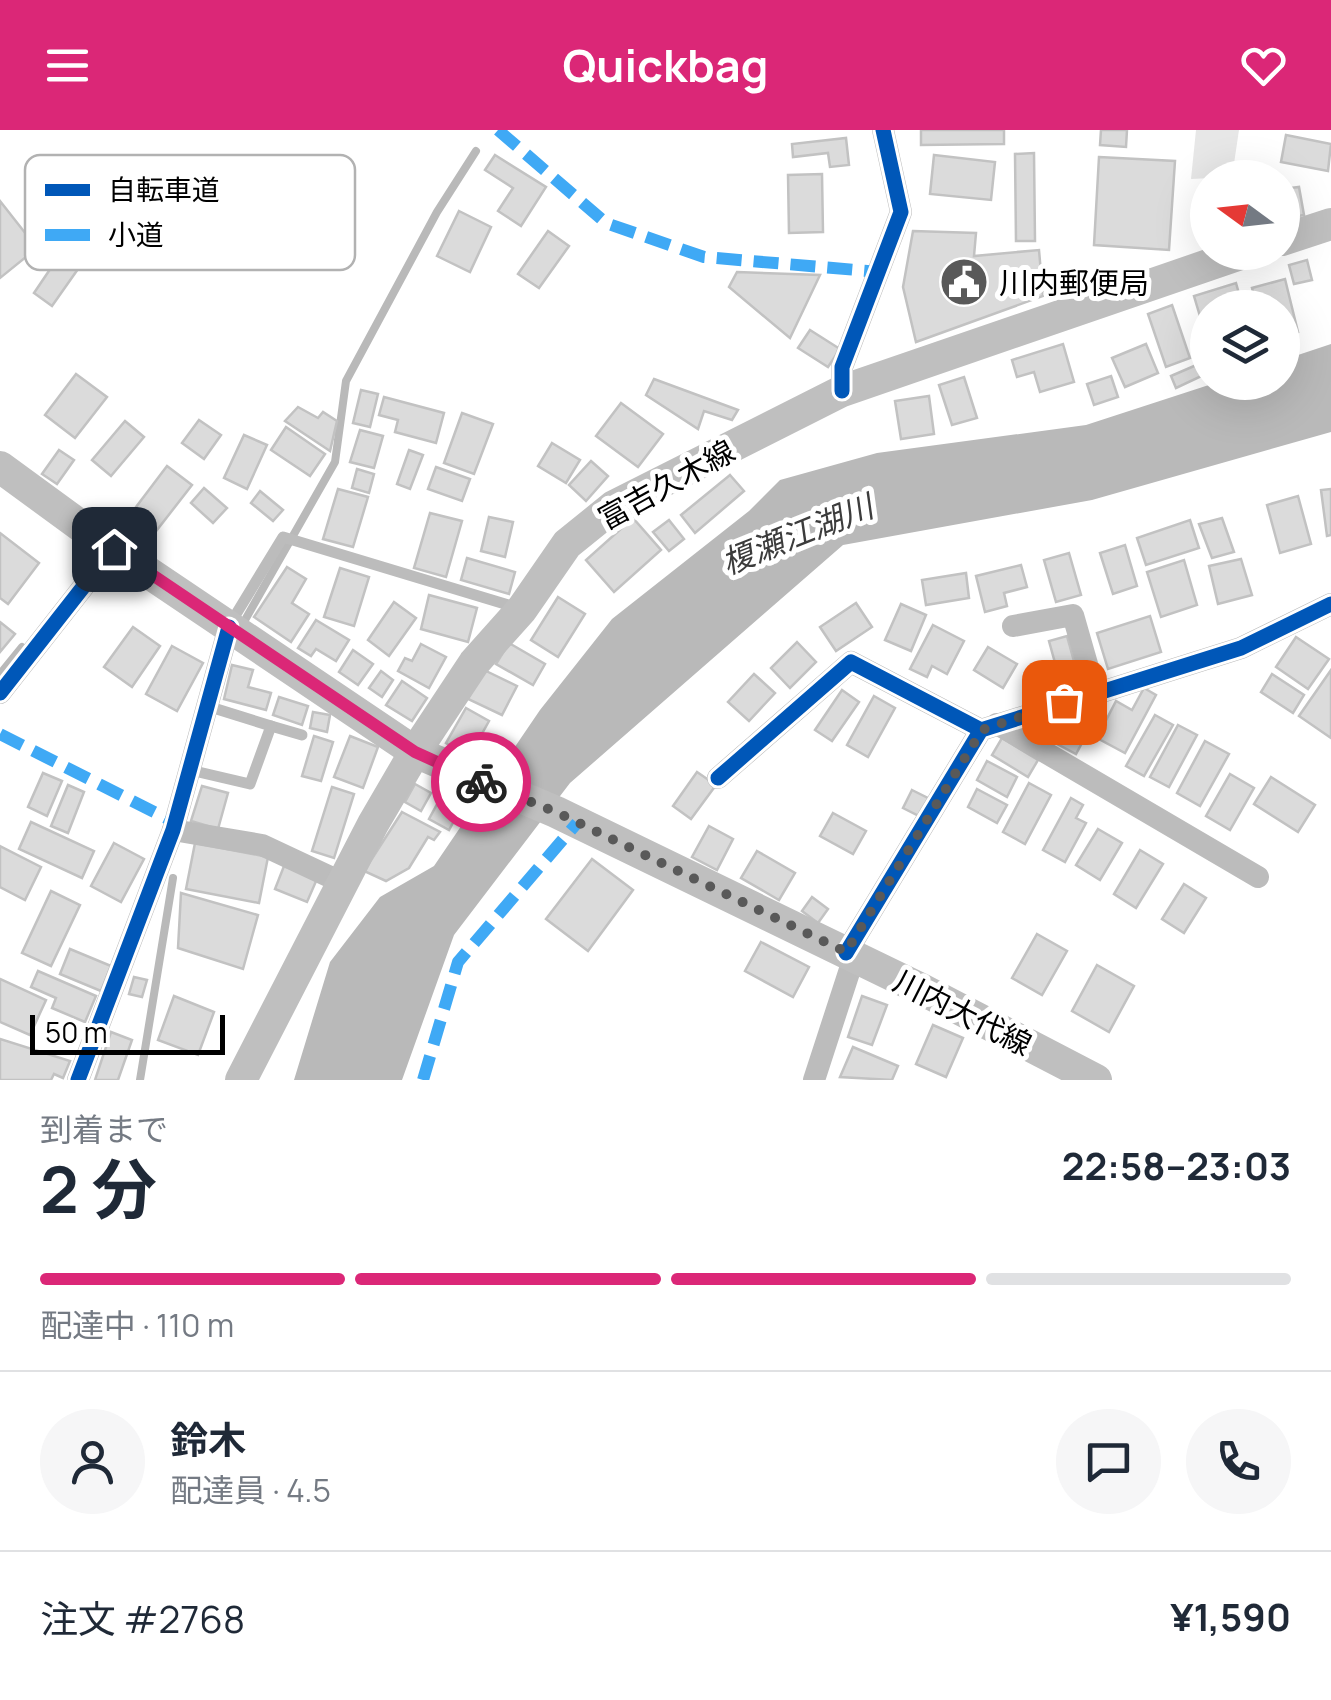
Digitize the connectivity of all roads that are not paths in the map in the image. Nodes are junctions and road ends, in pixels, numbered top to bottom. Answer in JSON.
{"nodes":[{"id":1,"x":883,"y":130,"type":"edge"},
{"id":2,"x":1331,"y":224,"type":"edge"},
{"id":3,"x":1300,"y":234,"type":"edge"},
{"id":4,"x":1194,"y":270,"type":"edge"},
{"id":5,"x":842,"y":391,"type":"junction"},
{"id":6,"x":0,"y":468,"type":"edge"},
{"id":7,"x":114,"y":549,"type":"junction"},
{"id":8,"x":1331,"y":604,"type":"edge"},
{"id":9,"x":522,"y":609,"type":"junction"},
{"id":10,"x":1013,"y":626,"type":"dead end"},
{"id":11,"x":229,"y":627,"type":"junction"},
{"id":12,"x":0,"y":692,"type":"edge"},
{"id":13,"x":1095,"y":692,"type":"junction"},
{"id":14,"x":207,"y":706,"type":"junction"},
{"id":15,"x":271,"y":726,"type":"junction"},
{"id":16,"x":990,"y":727,"type":"junction"},
{"id":17,"x":302,"y":735,"type":"dead end"},
{"id":18,"x":415,"y":752,"type":"junction"},
{"id":19,"x":190,"y":770,"type":"junction"},
{"id":20,"x":718,"y":778,"type":"dead end"},
{"id":21,"x":173,"y":830,"type":"junction"},
{"id":22,"x":1258,"y":878,"type":"dead end"},
{"id":23,"x":343,"y":883,"type":"junction"},
{"id":24,"x":849,"y":954,"type":"junction"},
{"id":25,"x":78,"y":1080,"type":"edge"},
{"id":26,"x":241,"y":1080,"type":"edge"},
{"id":27,"x":814,"y":1080,"type":"edge"},
{"id":28,"x":1096,"y":1080,"type":"edge"}],
"edges":[{"from":1,"to":5,"type":"street"},
{"from":2,"to":3,"type":"main road"},
{"from":4,"to":5,"type":"main road","name":"富吉久木線"},
{"from":5,"to":9,"type":"main road","name":"富吉久木線"},
{"from":6,"to":7,"type":"main road","name":"川内大代線"},
{"from":7,"to":11,"type":"main road","name":"川内大代線"},
{"from":7,"to":12,"type":"street"},
{"from":8,"to":13,"type":"street"},
{"from":9,"to":11,"type":"lane"},
{"from":9,"to":18,"type":"main road","name":"富吉久木線"},
{"from":10,"to":13,"type":"street"},
{"from":11,"to":14,"type":"street"},
{"from":11,"to":18,"type":"main road","name":"川内大代線"},
{"from":13,"to":16,"type":"street"},
{"from":14,"to":15,"type":"lane"},
{"from":14,"to":19,"type":"street"},
{"from":15,"to":17,"type":"lane"},
{"from":15,"to":19,"type":"lane"},
{"from":16,"to":20,"type":"street"},
{"from":16,"to":22,"type":"street"},
{"from":16,"to":24,"type":"street"},
{"from":18,"to":23,"type":"main road","name":"富吉久木線"},
{"from":18,"to":24,"type":"main road","name":"川内大代線"},
{"from":19,"to":21,"type":"street"},
{"from":21,"to":23,"type":"street"},
{"from":21,"to":25,"type":"street"},
{"from":23,"to":26,"type":"main road","name":"富吉久木線"},
{"from":24,"to":27,"type":"street"},
{"from":24,"to":28,"type":"main road","name":"川内大代線"}]}
